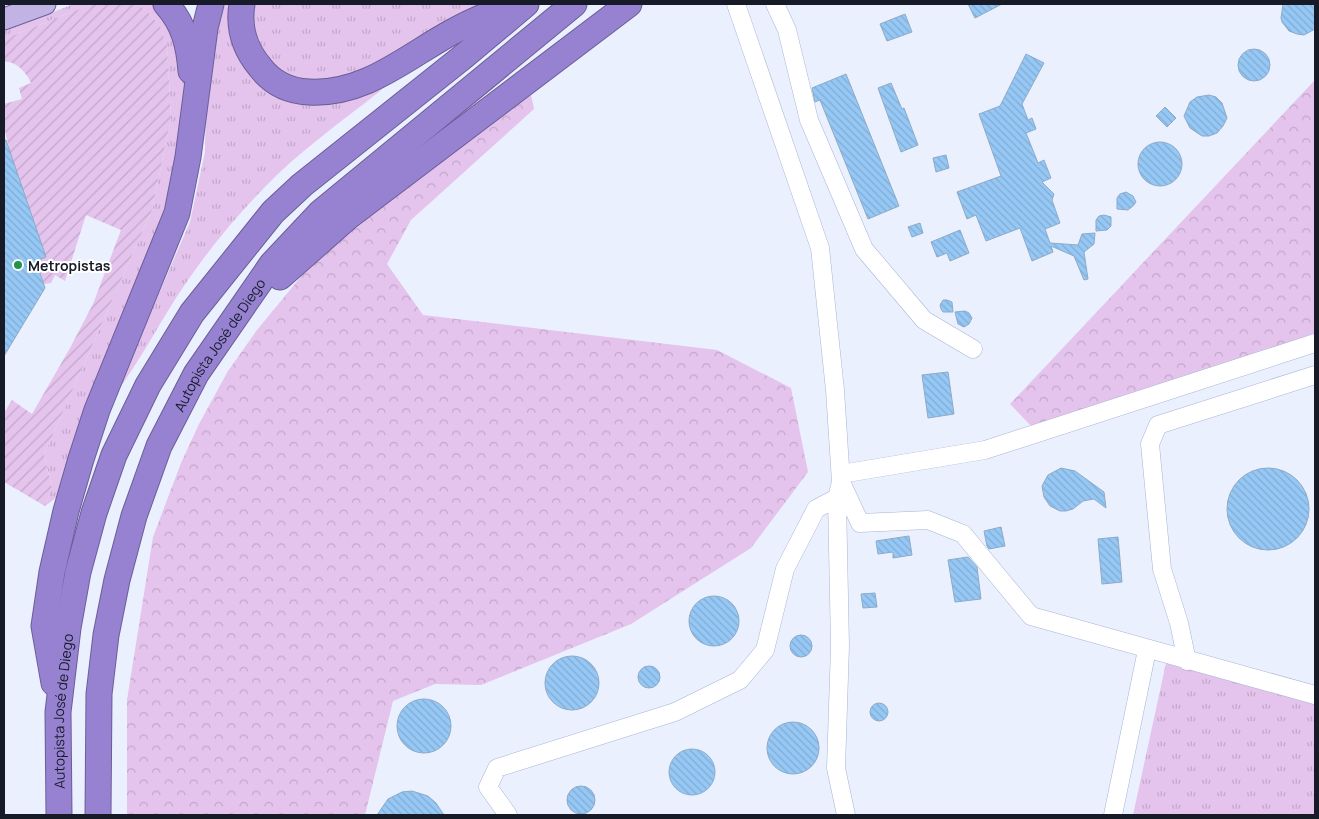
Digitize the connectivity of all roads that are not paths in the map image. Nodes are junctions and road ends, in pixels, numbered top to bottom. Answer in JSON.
{"nodes":[{"id":1,"x":45,"y":4,"type":"edge"},
{"id":2,"x":166,"y":4,"type":"edge"},
{"id":3,"x":211,"y":4,"type":"edge"},
{"id":4,"x":242,"y":4,"type":"edge"},
{"id":5,"x":513,"y":4,"type":"edge"},
{"id":6,"x":526,"y":4,"type":"edge"},
{"id":7,"x":574,"y":4,"type":"edge"},
{"id":8,"x":629,"y":4,"type":"edge"},
{"id":9,"x":736,"y":4,"type":"edge"},
{"id":10,"x":774,"y":4,"type":"edge"},
{"id":11,"x":4,"y":19,"type":"edge"},
{"id":12,"x":194,"y":101,"type":"junction"},
{"id":13,"x":245,"y":305,"type":"junction"},
{"id":14,"x":1315,"y":343,"type":"edge"},
{"id":15,"x":973,"y":349,"type":"dead end"},
{"id":16,"x":1315,"y":375,"type":"edge"},
{"id":17,"x":840,"y":485,"type":"junction"},
{"id":18,"x":1148,"y":650,"type":"junction"},
{"id":19,"x":1187,"y":661,"type":"junction"},
{"id":20,"x":1315,"y":695,"type":"edge"},
{"id":21,"x":58,"y":712,"type":"junction"},
{"id":22,"x":59,"y":815,"type":"edge"},
{"id":23,"x":98,"y":815,"type":"edge"},
{"id":24,"x":508,"y":815,"type":"edge"},
{"id":25,"x":846,"y":815,"type":"edge"},
{"id":26,"x":1113,"y":815,"type":"edge"}],
"edges":[{"from":1,"to":11,"type":"main road"},
{"from":2,"to":12,"type":"highway"},
{"from":3,"to":12,"type":"highway"},
{"from":4,"to":5,"type":"highway"},
{"from":6,"to":21,"type":"highway","name":"Autopista José de Diego"},
{"from":7,"to":13,"type":"highway","name":"Autopista José de Diego"},
{"from":8,"to":13,"type":"highway"},
{"from":9,"to":17,"type":"street"},
{"from":10,"to":15,"type":"street"},
{"from":12,"to":21,"type":"highway"},
{"from":13,"to":23,"type":"highway","name":"Autopista José de Diego"},
{"from":14,"to":17,"type":"street"},
{"from":16,"to":19,"type":"street"},
{"from":17,"to":18,"type":"street"},
{"from":17,"to":24,"type":"street"},
{"from":17,"to":25,"type":"street"},
{"from":18,"to":19,"type":"street"},
{"from":18,"to":26,"type":"street"},
{"from":19,"to":20,"type":"street"},
{"from":21,"to":22,"type":"highway","name":"Autopista José de Diego"}]}
